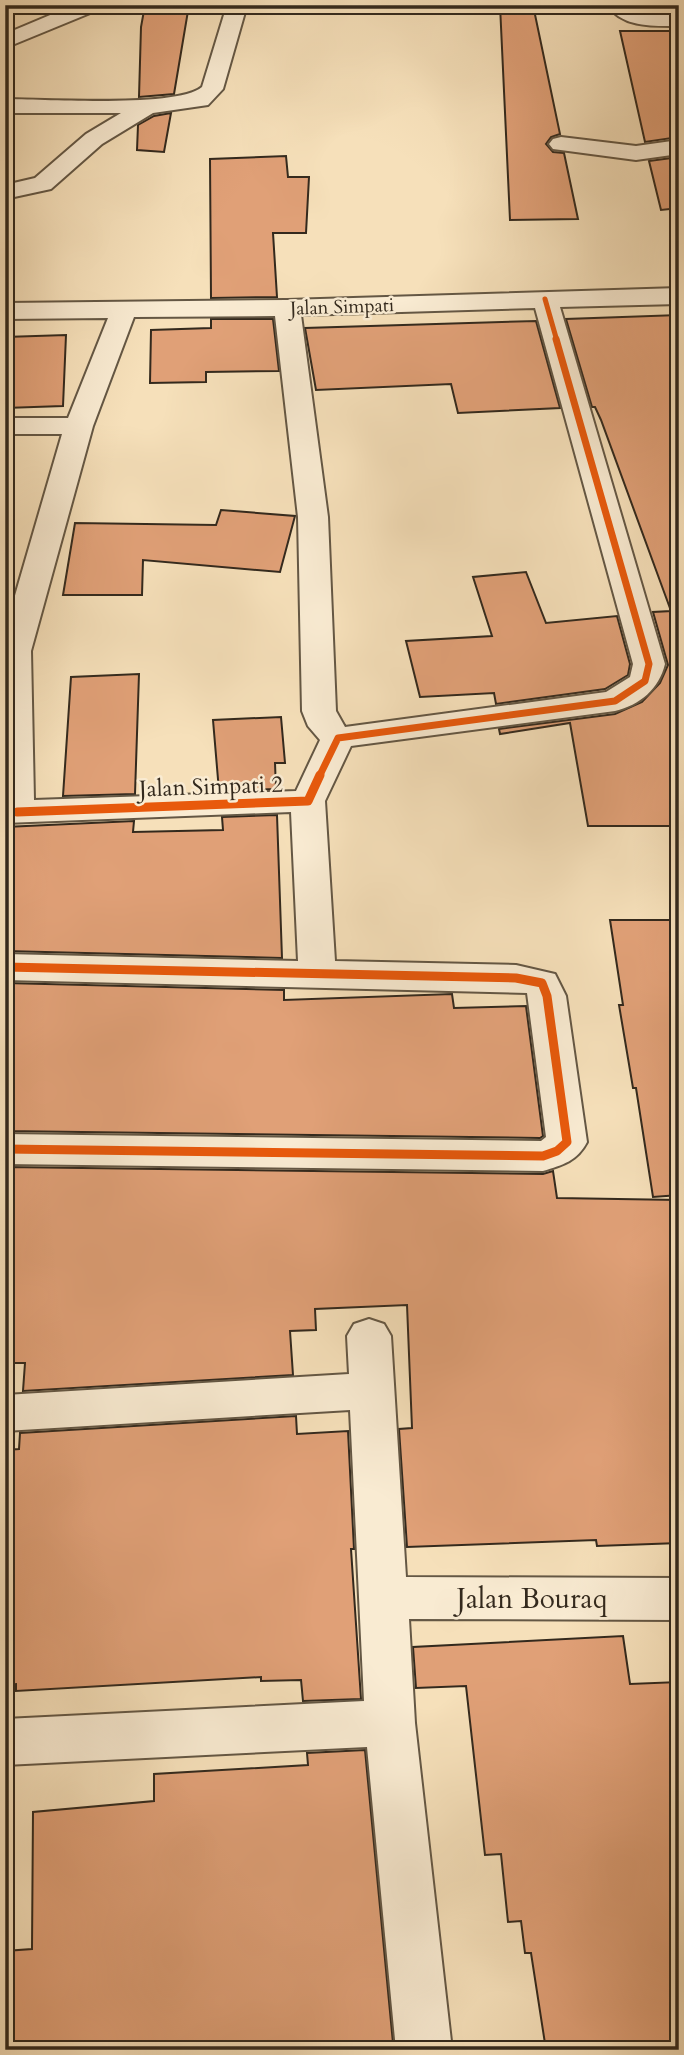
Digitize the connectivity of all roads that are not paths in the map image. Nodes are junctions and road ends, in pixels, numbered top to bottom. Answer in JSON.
{"nodes":[{"id":1,"x":93,"y":5,"type":"edge"},
{"id":2,"x":237,"y":5,"type":"edge"},
{"id":3,"x":617,"y":5,"type":"edge"},
{"id":4,"x":673,"y":15,"type":"edge"},
{"id":5,"x":5,"y":42,"type":"edge"},
{"id":6,"x":5,"y":106,"type":"edge"},
{"id":7,"x":149,"y":106,"type":"junction"},
{"id":8,"x":561,"y":144,"type":"dead end"},
{"id":9,"x":679,"y":147,"type":"edge"},
{"id":10,"x":5,"y":192,"type":"edge"},
{"id":11,"x":679,"y":296,"type":"edge"},
{"id":12,"x":545,"y":299,"type":"junction"},
{"id":13,"x":287,"y":308,"type":"junction"},
{"id":14,"x":124,"y":309,"type":"junction"},
{"id":15,"x":5,"y":311,"type":"edge"},
{"id":16,"x":5,"y":426,"type":"edge"},
{"id":17,"x":79,"y":426,"type":"junction"},
{"id":18,"x":10,"y":665,"type":"edge"},
{"id":19,"x":338,"y":738,"type":"junction"},
{"id":20,"x":308,"y":801,"type":"junction"},
{"id":21,"x":11,"y":812,"type":"edge"},
{"id":22,"x":5,"y":967,"type":"edge"},
{"id":23,"x":317,"y":974,"type":"junction"},
{"id":24,"x":5,"y":1149,"type":"edge"},
{"id":25,"x":369,"y":1336,"type":"dead end"},
{"id":26,"x":371,"y":1391,"type":"junction"},
{"id":27,"x":5,"y":1413,"type":"edge"},
{"id":28,"x":385,"y":1598,"type":"junction"},
{"id":29,"x":679,"y":1599,"type":"edge"},
{"id":30,"x":390,"y":1723,"type":"junction"},
{"id":31,"x":5,"y":1742,"type":"edge"},
{"id":32,"x":424,"y":2050,"type":"edge"}],
"edges":[{"from":1,"to":5,"type":"street"},
{"from":2,"to":7,"type":"street"},
{"from":3,"to":4,"type":"street"},
{"from":6,"to":7,"type":"street"},
{"from":7,"to":10,"type":"street"},
{"from":8,"to":9,"type":"street"},
{"from":11,"to":12,"type":"street","name":"Jalan Simpati"},
{"from":12,"to":13,"type":"street","name":"Jalan Simpati"},
{"from":12,"to":19,"type":"street"},
{"from":13,"to":14,"type":"street","name":"Jalan Simpati"},
{"from":13,"to":19,"type":"street"},
{"from":14,"to":15,"type":"street","name":"Jalan Simpati"},
{"from":14,"to":17,"type":"street"},
{"from":16,"to":17,"type":"street"},
{"from":17,"to":18,"type":"street"},
{"from":18,"to":21,"type":"street"},
{"from":19,"to":20,"type":"street","name":"Jalan Simpati 2"},
{"from":20,"to":21,"type":"street","name":"Jalan Simpati 2"},
{"from":20,"to":23,"type":"street"},
{"from":22,"to":23,"type":"street"},
{"from":23,"to":24,"type":"street"},
{"from":25,"to":26,"type":"street"},
{"from":26,"to":27,"type":"street"},
{"from":26,"to":28,"type":"street"},
{"from":28,"to":29,"type":"street","name":"Jalan Bouraq"},
{"from":28,"to":30,"type":"street"},
{"from":30,"to":31,"type":"street"},
{"from":30,"to":32,"type":"street"}]}
